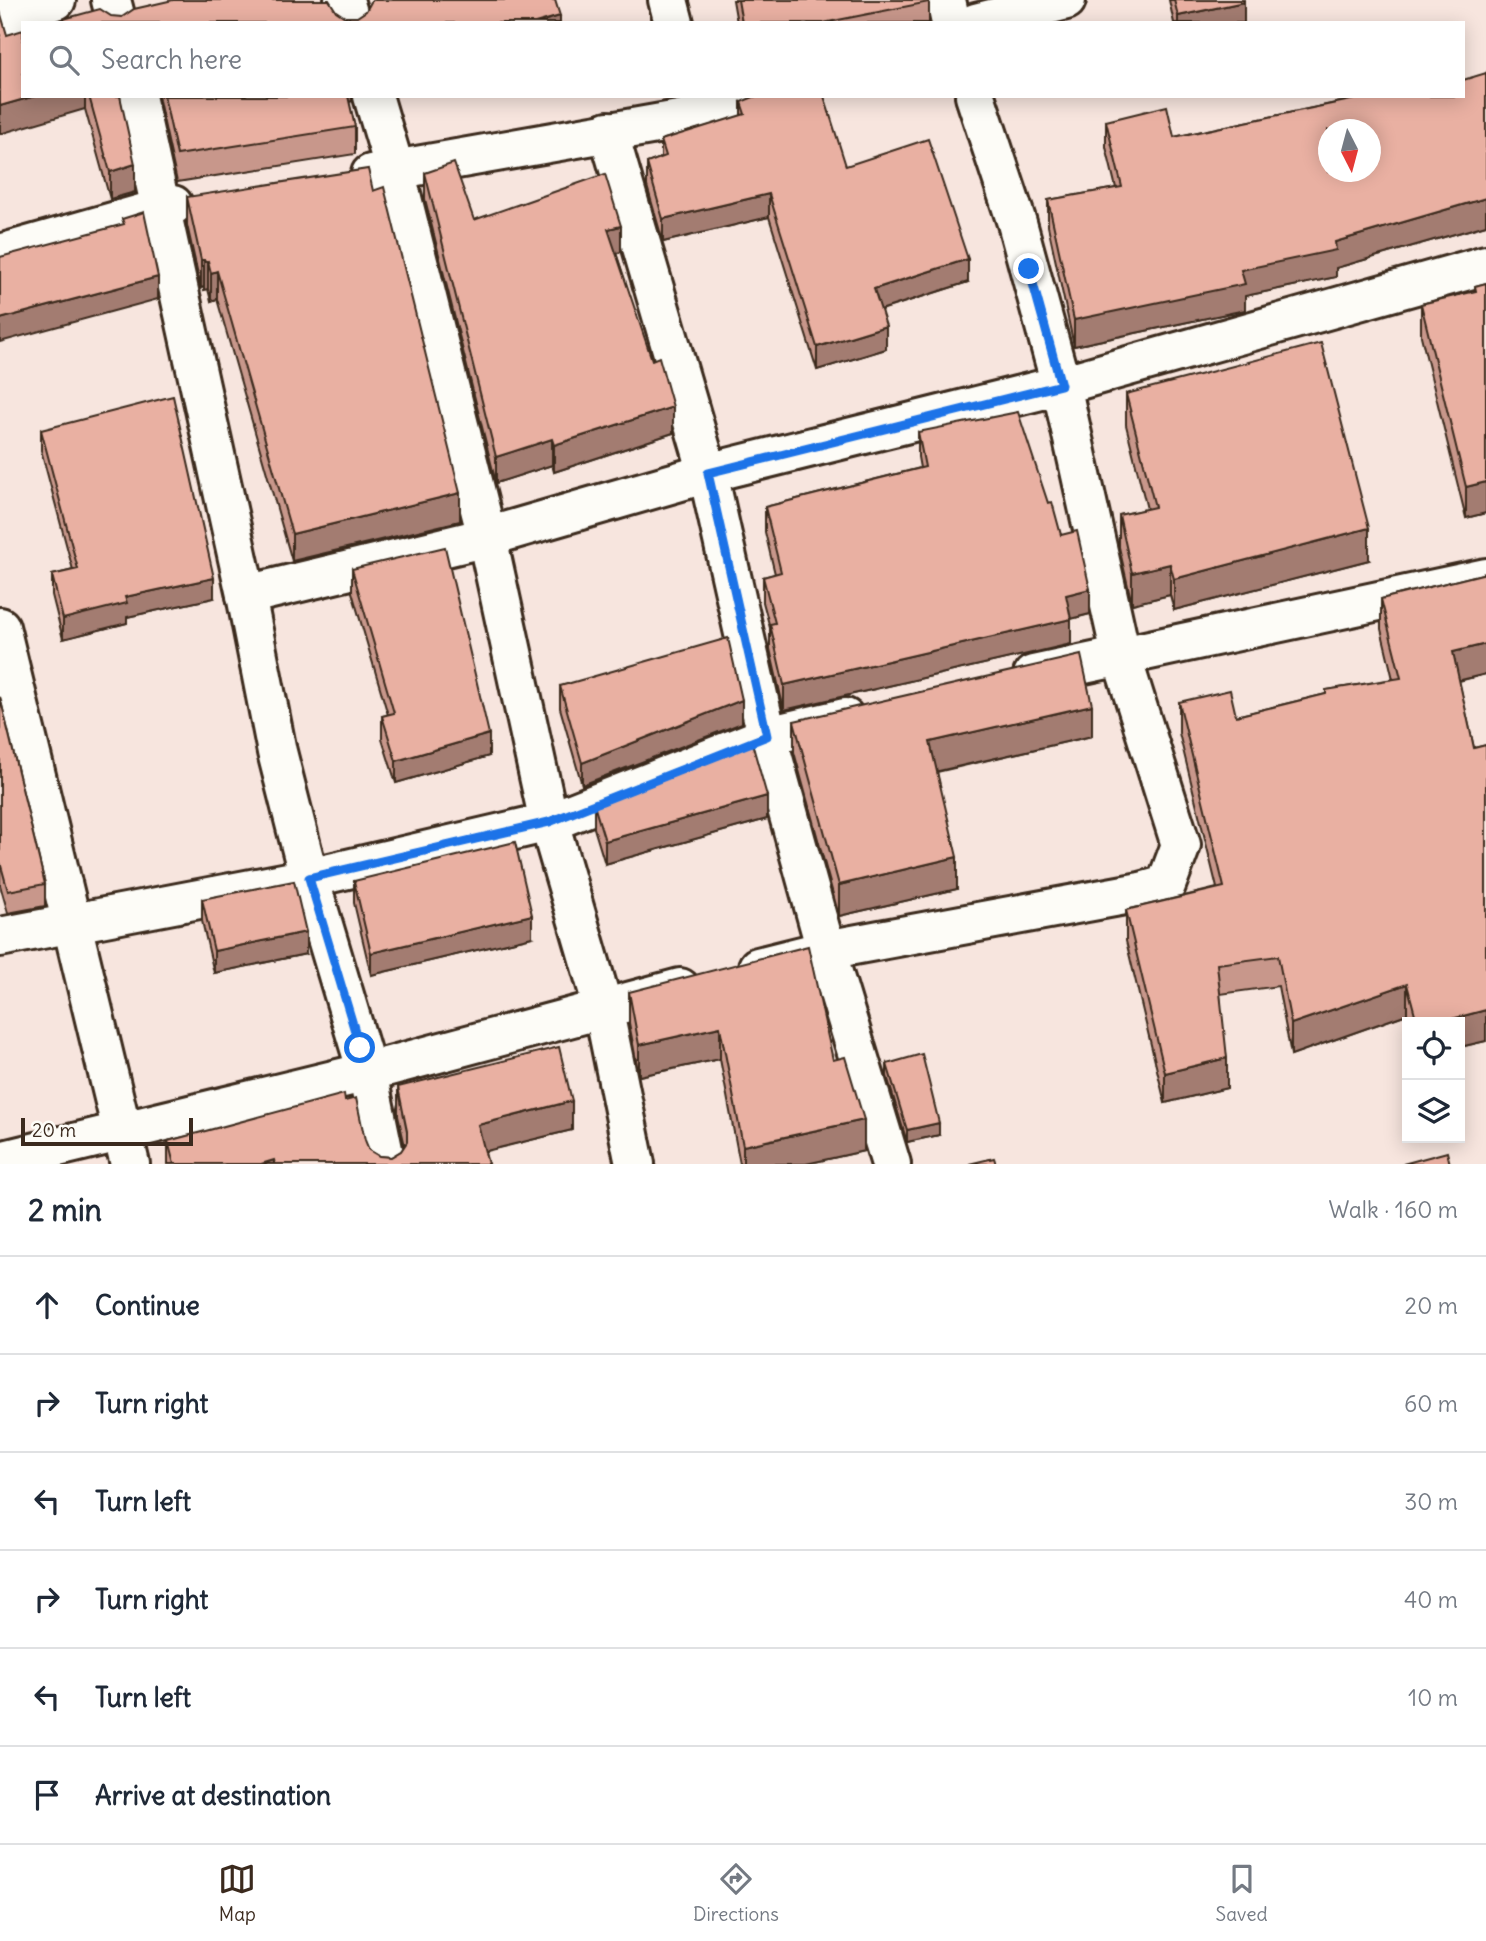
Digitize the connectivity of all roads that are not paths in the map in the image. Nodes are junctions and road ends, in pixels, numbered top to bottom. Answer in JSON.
{"nodes":[{"id":1,"x":56,"y":0,"type":"edge"},
{"id":2,"x":111,"y":0,"type":"edge"},
{"id":3,"x":344,"y":0,"type":"edge"},
{"id":4,"x":668,"y":0,"type":"edge"},
{"id":5,"x":946,"y":0,"type":"edge"},
{"id":6,"x":1066,"y":0,"type":"edge"},
{"id":7,"x":0,"y":17,"type":"edge"},
{"id":8,"x":116,"y":21,"type":"edge"},
{"id":9,"x":350,"y":21,"type":"edge"},
{"id":10,"x":673,"y":21,"type":"edge"},
{"id":11,"x":951,"y":21,"type":"edge"},
{"id":12,"x":984,"y":21,"type":"edge"},
{"id":13,"x":136,"y":98,"type":"edge"},
{"id":14,"x":374,"y":98,"type":"edge"},
{"id":15,"x":744,"y":98,"type":"edge"},
{"id":16,"x":976,"y":98,"type":"edge"},
{"id":17,"x":694,"y":106,"type":"edge"},
{"id":18,"x":608,"y":131,"type":"junction"},
{"id":19,"x":395,"y":170,"type":"junction"},
{"id":20,"x":340,"y":179,"type":"edge"},
{"id":21,"x":203,"y":201,"type":"edge"},
{"id":22,"x":162,"y":207,"type":"junction"},
{"id":23,"x":0,"y":254,"type":"edge"},
{"id":24,"x":1486,"y":265,"type":"edge"},
{"id":25,"x":1061,"y":385,"type":"junction"},
{"id":26,"x":708,"y":473,"type":"junction"},
{"id":27,"x":487,"y":537,"type":"junction"},
{"id":28,"x":1486,"y":578,"type":"edge"},
{"id":29,"x":246,"y":595,"type":"junction"},
{"id":30,"x":0,"y":627,"type":"edge"},
{"id":31,"x":1121,"y":655,"type":"junction"},
{"id":32,"x":999,"y":683,"type":"edge"},
{"id":33,"x":876,"y":711,"type":"edge"},
{"id":34,"x":767,"y":736,"type":"junction"},
{"id":35,"x":549,"y":822,"type":"junction"},
{"id":36,"x":309,"y":878,"type":"junction"},
{"id":37,"x":72,"y":923,"type":"junction"},
{"id":38,"x":0,"y":937,"type":"edge"},
{"id":39,"x":826,"y":950,"type":"junction"},
{"id":40,"x":603,"y":1007,"type":"junction"},
{"id":41,"x":367,"y":1072,"type":"junction"},
{"id":42,"x":125,"y":1147,"type":"edge"},
{"id":43,"x":0,"y":1161,"type":"edge"},
{"id":44,"x":386,"y":1164,"type":"edge"},
{"id":45,"x":635,"y":1164,"type":"edge"},
{"id":46,"x":891,"y":1164,"type":"edge"}],
"edges":[{"from":1,"to":7,"type":"street"},
{"from":2,"to":8,"type":"street"},
{"from":3,"to":9,"type":"street"},
{"from":4,"to":10,"type":"street"},
{"from":5,"to":11,"type":"street"},
{"from":6,"to":12,"type":"street"},
{"from":13,"to":22,"type":"street"},
{"from":14,"to":19,"type":"street"},
{"from":15,"to":17,"type":"street"},
{"from":16,"to":25,"type":"street"},
{"from":17,"to":18,"type":"street"},
{"from":18,"to":19,"type":"street"},
{"from":18,"to":26,"type":"street"},
{"from":19,"to":20,"type":"street"},
{"from":19,"to":27,"type":"street"},
{"from":21,"to":22,"type":"street"},
{"from":22,"to":23,"type":"street"},
{"from":22,"to":29,"type":"street"},
{"from":24,"to":25,"type":"street"},
{"from":25,"to":26,"type":"street"},
{"from":25,"to":31,"type":"street"},
{"from":26,"to":27,"type":"street"},
{"from":26,"to":34,"type":"street"},
{"from":27,"to":29,"type":"street"},
{"from":27,"to":35,"type":"street"},
{"from":28,"to":31,"type":"street"},
{"from":29,"to":36,"type":"street"},
{"from":30,"to":37,"type":"street"},
{"from":31,"to":32,"type":"street"},
{"from":31,"to":39,"type":"street"},
{"from":33,"to":34,"type":"street"},
{"from":34,"to":35,"type":"street"},
{"from":34,"to":39,"type":"street"},
{"from":35,"to":36,"type":"street"},
{"from":35,"to":40,"type":"street"},
{"from":36,"to":37,"type":"street"},
{"from":36,"to":41,"type":"street"},
{"from":37,"to":38,"type":"street"},
{"from":37,"to":42,"type":"street"},
{"from":39,"to":40,"type":"street"},
{"from":39,"to":46,"type":"street"},
{"from":40,"to":41,"type":"street"},
{"from":40,"to":45,"type":"street"},
{"from":41,"to":42,"type":"street"},
{"from":41,"to":44,"type":"street"},
{"from":42,"to":43,"type":"street"}]}
